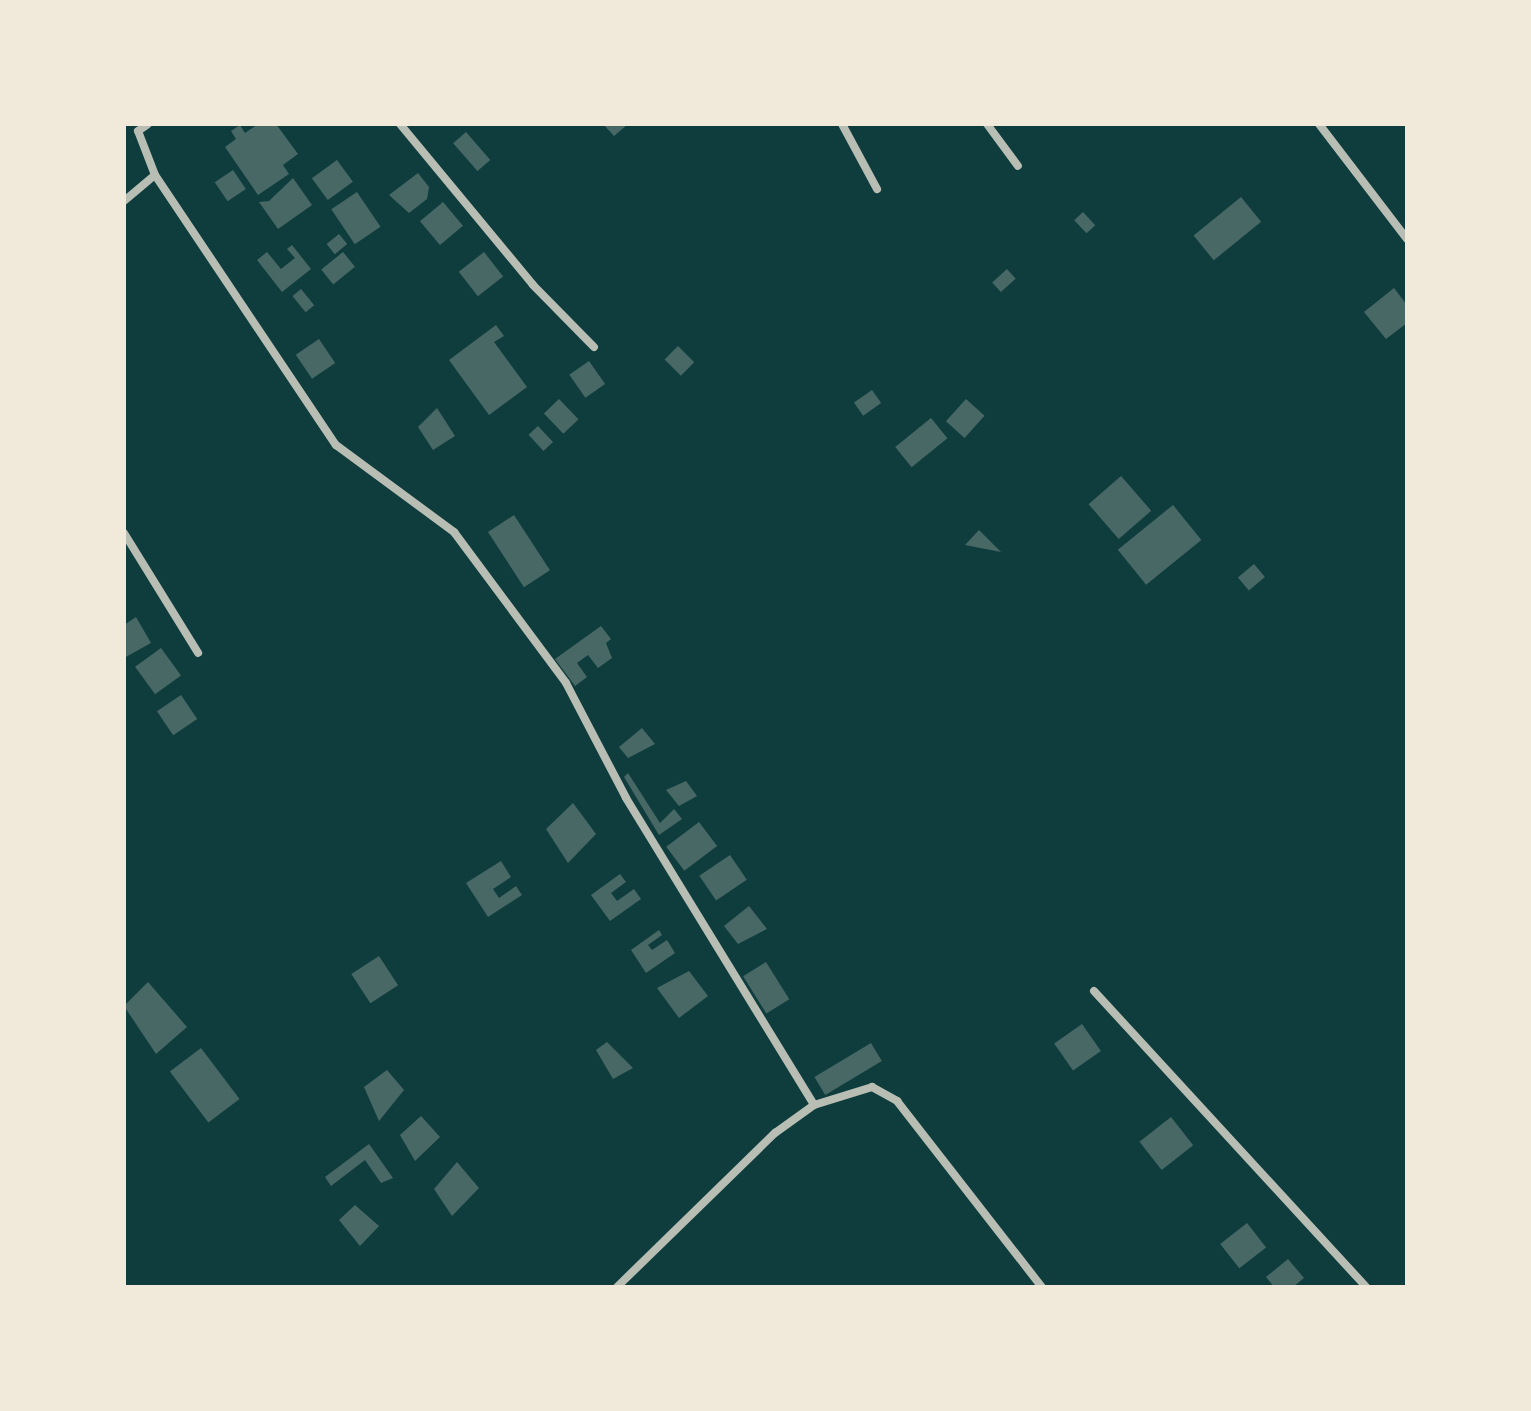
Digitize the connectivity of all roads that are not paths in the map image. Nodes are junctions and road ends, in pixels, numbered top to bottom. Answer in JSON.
{"nodes":[{"id":1,"x":148,"y":124,"type":"edge"},
{"id":2,"x":400,"y":124,"type":"edge"},
{"id":3,"x":842,"y":124,"type":"edge"},
{"id":4,"x":987,"y":124,"type":"edge"},
{"id":5,"x":1319,"y":124,"type":"edge"},
{"id":6,"x":136,"y":127,"type":"edge"},
{"id":7,"x":1018,"y":166,"type":"dead end"},
{"id":8,"x":155,"y":175,"type":"junction"},
{"id":9,"x":877,"y":189,"type":"dead end"},
{"id":10,"x":124,"y":201,"type":"edge"},
{"id":11,"x":1407,"y":239,"type":"edge"},
{"id":12,"x":594,"y":347,"type":"dead end"},
{"id":13,"x":124,"y":533,"type":"edge"},
{"id":14,"x":198,"y":653,"type":"dead end"},
{"id":15,"x":1094,"y":991,"type":"dead end"},
{"id":16,"x":814,"y":1105,"type":"junction"},
{"id":17,"x":617,"y":1287,"type":"edge"},
{"id":18,"x":1042,"y":1287,"type":"edge"},
{"id":19,"x":1366,"y":1287,"type":"edge"}],
"edges":[{"from":1,"to":6,"type":"street"},
{"from":2,"to":12,"type":"street"},
{"from":3,"to":9,"type":"street"},
{"from":4,"to":7,"type":"street"},
{"from":5,"to":11,"type":"street"},
{"from":6,"to":8,"type":"street"},
{"from":8,"to":10,"type":"street"},
{"from":8,"to":16,"type":"street"},
{"from":13,"to":14,"type":"street"},
{"from":15,"to":19,"type":"street"},
{"from":16,"to":17,"type":"street"},
{"from":16,"to":18,"type":"street"}]}
